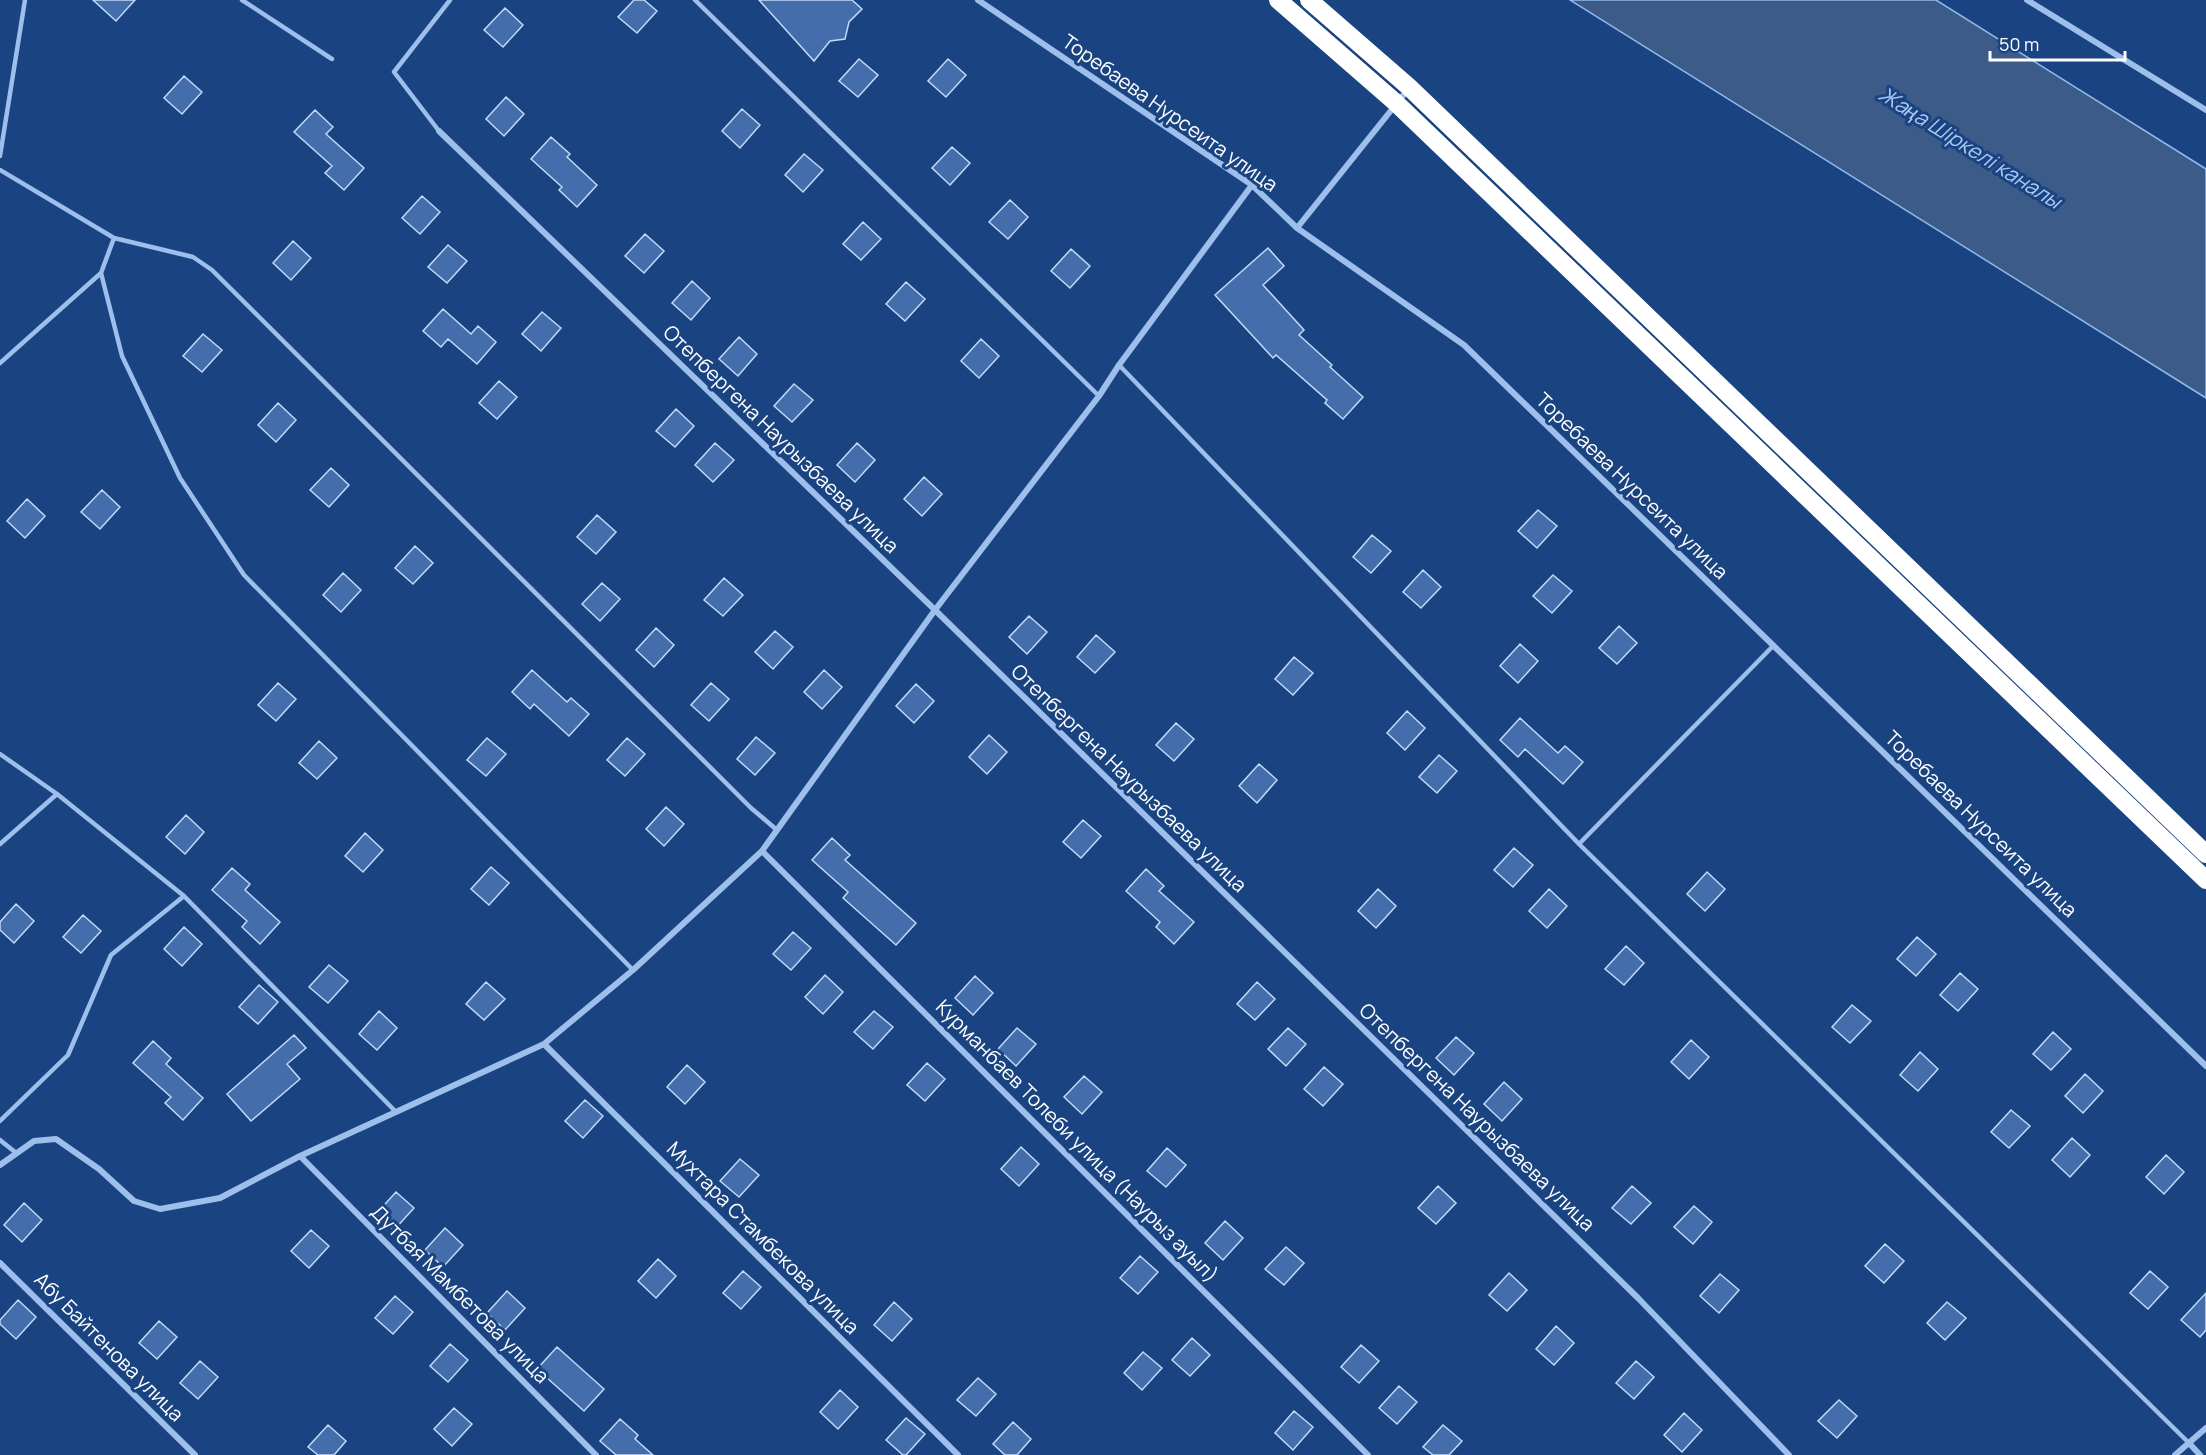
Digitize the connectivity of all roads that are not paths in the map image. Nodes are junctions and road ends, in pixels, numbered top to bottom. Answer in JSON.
{"nodes":[{"id":1,"x":25,"y":0,"type":"edge"},
{"id":2,"x":242,"y":0,"type":"edge"},
{"id":3,"x":450,"y":0,"type":"edge"},
{"id":4,"x":695,"y":0,"type":"edge"},
{"id":5,"x":978,"y":0,"type":"edge"},
{"id":6,"x":1278,"y":0,"type":"edge"},
{"id":7,"x":1310,"y":0,"type":"edge"},
{"id":8,"x":2027,"y":0,"type":"edge"},
{"id":9,"x":332,"y":58,"type":"dead end"},
{"id":10,"x":1409,"y":87,"type":"junction"},
{"id":11,"x":1395,"y":102,"type":"junction"},
{"id":12,"x":2206,"y":110,"type":"edge"},
{"id":13,"x":439,"y":131,"type":"joint"},
{"id":14,"x":0,"y":156,"type":"edge"},
{"id":15,"x":0,"y":170,"type":"edge"},
{"id":16,"x":1252,"y":185,"type":"junction"},
{"id":17,"x":1297,"y":228,"type":"junction"},
{"id":18,"x":114,"y":238,"type":"junction"},
{"id":19,"x":101,"y":273,"type":"junction"},
{"id":20,"x":0,"y":363,"type":"edge"},
{"id":21,"x":1119,"y":365,"type":"junction"},
{"id":22,"x":1099,"y":396,"type":"junction"},
{"id":23,"x":935,"y":610,"type":"junction"},
{"id":24,"x":1773,"y":646,"type":"junction"},
{"id":25,"x":0,"y":754,"type":"edge"},
{"id":26,"x":57,"y":794,"type":"junction"},
{"id":27,"x":777,"y":830,"type":"junction"},
{"id":28,"x":0,"y":844,"type":"edge"},
{"id":29,"x":1579,"y":844,"type":"junction"},
{"id":30,"x":762,"y":851,"type":"junction"},
{"id":31,"x":2206,"y":854,"type":"edge"},
{"id":32,"x":2206,"y":880,"type":"edge"},
{"id":33,"x":184,"y":896,"type":"junction"},
{"id":34,"x":633,"y":970,"type":"junction"},
{"id":35,"x":544,"y":1044,"type":"junction"},
{"id":36,"x":2206,"y":1065,"type":"edge"},
{"id":37,"x":396,"y":1112,"type":"junction"},
{"id":38,"x":0,"y":1121,"type":"edge"},
{"id":39,"x":0,"y":1140,"type":"edge"},
{"id":40,"x":15,"y":1152,"type":"junction"},
{"id":41,"x":300,"y":1156,"type":"junction"},
{"id":42,"x":0,"y":1165,"type":"edge"},
{"id":43,"x":0,"y":1263,"type":"edge"},
{"id":44,"x":2206,"y":1428,"type":"edge"},
{"id":45,"x":2189,"y":1443,"type":"junction"},
{"id":46,"x":195,"y":1455,"type":"edge"},
{"id":47,"x":596,"y":1455,"type":"edge"},
{"id":48,"x":958,"y":1455,"type":"edge"},
{"id":49,"x":1368,"y":1455,"type":"edge"},
{"id":50,"x":1789,"y":1455,"type":"edge"},
{"id":51,"x":2175,"y":1455,"type":"edge"},
{"id":52,"x":2200,"y":1455,"type":"edge"}],
"edges":[{"from":1,"to":14,"type":"lane"},
{"from":2,"to":9,"type":"lane"},
{"from":3,"to":13,"type":"lane"},
{"from":4,"to":22,"type":"lane"},
{"from":5,"to":16,"type":"street","name":"Торебаева Нурсеита улица"},
{"from":6,"to":11,"type":"highway"},
{"from":7,"to":10,"type":"highway"},
{"from":8,"to":12,"type":"street"},
{"from":10,"to":11,"type":"street"},
{"from":10,"to":31,"type":"highway"},
{"from":11,"to":17,"type":"street"},
{"from":11,"to":32,"type":"highway"},
{"from":13,"to":23,"type":"street","name":"Отепбергена Наурызбаева улица"},
{"from":15,"to":18,"type":"lane"},
{"from":16,"to":17,"type":"street","name":"Торебаева Нурсеита улица"},
{"from":16,"to":21,"type":"street"},
{"from":17,"to":24,"type":"street","name":"Торебаева Нурсеита улица"},
{"from":18,"to":19,"type":"lane"},
{"from":18,"to":27,"type":"lane"},
{"from":19,"to":20,"type":"lane"},
{"from":19,"to":34,"type":"lane"},
{"from":21,"to":22,"type":"street"},
{"from":21,"to":29,"type":"lane"},
{"from":22,"to":23,"type":"street"},
{"from":23,"to":27,"type":"street"},
{"from":23,"to":50,"type":"street","name":"Отепбергена Наурызбаева улица"},
{"from":24,"to":29,"type":"lane"},
{"from":24,"to":36,"type":"street","name":"Торебаева Нурсеита улица"},
{"from":25,"to":26,"type":"lane"},
{"from":26,"to":28,"type":"lane"},
{"from":26,"to":33,"type":"lane"},
{"from":27,"to":30,"type":"street"},
{"from":29,"to":45,"type":"lane"},
{"from":30,"to":34,"type":"street"},
{"from":30,"to":49,"type":"street","name":"Курманбаев Толеби улица (Наурыз ауыл)"},
{"from":33,"to":37,"type":"lane"},
{"from":33,"to":38,"type":"lane"},
{"from":34,"to":35,"type":"street"},
{"from":35,"to":37,"type":"street"},
{"from":35,"to":48,"type":"street","name":"Мухтара Стамбекова улица"},
{"from":37,"to":41,"type":"street"},
{"from":39,"to":40,"type":"lane"},
{"from":40,"to":41,"type":"street"},
{"from":40,"to":42,"type":"street"},
{"from":41,"to":47,"type":"street","name":"Дутбая Мамбетова улица"},
{"from":43,"to":46,"type":"street","name":"Абу Байтенова улица"},
{"from":44,"to":45,"type":"street"},
{"from":45,"to":51,"type":"street"},
{"from":45,"to":52,"type":"street"}]}
